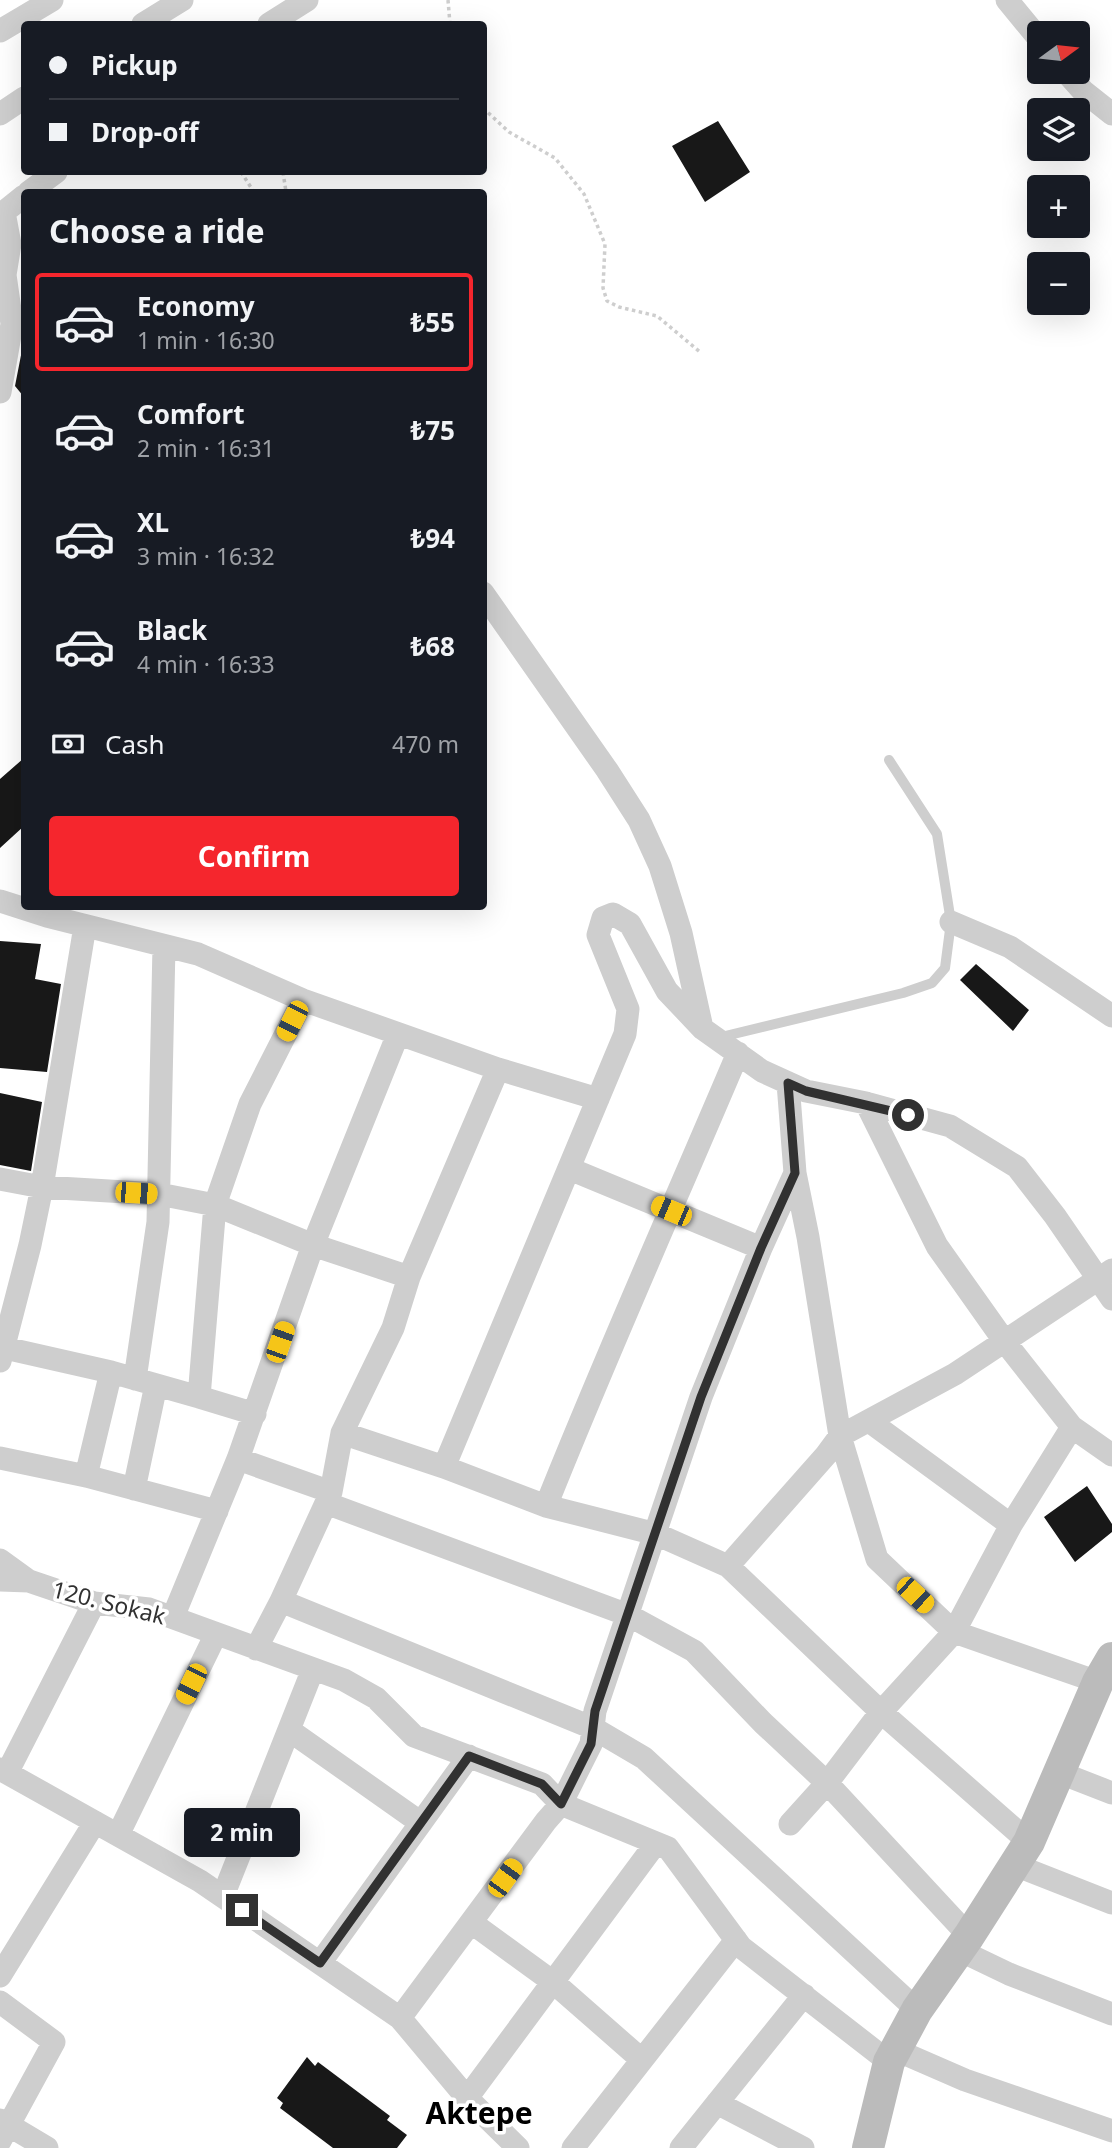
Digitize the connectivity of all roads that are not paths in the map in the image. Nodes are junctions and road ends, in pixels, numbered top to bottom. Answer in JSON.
{"nodes":[{"id":1,"x":52,"y":0,"type":"edge"},
{"id":2,"x":182,"y":0,"type":"edge"},
{"id":3,"x":307,"y":0,"type":"edge"},
{"id":4,"x":1007,"y":0,"type":"edge"},
{"id":5,"x":148,"y":21,"type":"edge"},
{"id":6,"x":274,"y":21,"type":"edge"},
{"id":7,"x":1027,"y":24,"type":"edge"},
{"id":8,"x":0,"y":31,"type":"edge"},
{"id":9,"x":1077,"y":84,"type":"edge"},
{"id":10,"x":21,"y":100,"type":"edge"},
{"id":11,"x":0,"y":114,"type":"edge"},
{"id":12,"x":1112,"y":114,"type":"edge"},
{"id":13,"x":52,"y":175,"type":"edge"},
{"id":14,"x":33,"y":189,"type":"edge"},
{"id":15,"x":21,"y":198,"type":"edge"},
{"id":16,"x":2,"y":210,"type":"edge"},
{"id":17,"x":9,"y":273,"type":"edge"},
{"id":18,"x":0,"y":392,"type":"edge"},
{"id":19,"x":487,"y":599,"type":"edge"},
{"id":20,"x":889,"y":760,"type":"dead end"},
{"id":21,"x":0,"y":901,"type":"edge"},
{"id":22,"x":21,"y":907,"type":"edge"},
{"id":23,"x":31,"y":910,"type":"edge"},
{"id":24,"x":951,"y":922,"type":"junction"},
{"id":25,"x":85,"y":926,"type":"junction"},
{"id":26,"x":164,"y":946,"type":"junction"},
{"id":27,"x":303,"y":1000,"type":"junction"},
{"id":28,"x":1112,"y":1016,"type":"edge"},
{"id":29,"x":398,"y":1034,"type":"junction"},
{"id":30,"x":708,"y":1034,"type":"junction"},
{"id":31,"x":738,"y":1053,"type":"junction"},
{"id":32,"x":498,"y":1069,"type":"junction"},
{"id":33,"x":788,"y":1083,"type":"junction"},
{"id":34,"x":598,"y":1100,"type":"junction"},
{"id":35,"x":866,"y":1103,"type":"junction"},
{"id":36,"x":570,"y":1169,"type":"junction"},
{"id":37,"x":795,"y":1173,"type":"junction"},
{"id":38,"x":0,"y":1179,"type":"edge"},
{"id":39,"x":42,"y":1187,"type":"junction"},
{"id":40,"x":159,"y":1194,"type":"junction"},
{"id":41,"x":215,"y":1205,"type":"junction"},
{"id":42,"x":671,"y":1211,"type":"junction"},
{"id":43,"x":313,"y":1245,"type":"junction"},
{"id":44,"x":761,"y":1248,"type":"junction"},
{"id":45,"x":1105,"y":1275,"type":"edge"},
{"id":46,"x":409,"y":1277,"type":"junction"},
{"id":47,"x":9,"y":1287,"type":"edge"},
{"id":48,"x":1112,"y":1299,"type":"edge"},
{"id":49,"x":1004,"y":1342,"type":"junction"},
{"id":50,"x":2,"y":1354,"type":"edge"},
{"id":51,"x":111,"y":1372,"type":"junction"},
{"id":52,"x":145,"y":1382,"type":"junction"},
{"id":53,"x":199,"y":1397,"type":"junction"},
{"id":54,"x":255,"y":1415,"type":"junction"},
{"id":55,"x":869,"y":1421,"type":"junction"},
{"id":56,"x":1072,"y":1427,"type":"junction"},
{"id":57,"x":342,"y":1433,"type":"junction"},
{"id":58,"x":840,"y":1436,"type":"junction"},
{"id":59,"x":1112,"y":1455,"type":"edge"},
{"id":60,"x":0,"y":1458,"type":"edge"},
{"id":61,"x":238,"y":1458,"type":"junction"},
{"id":62,"x":444,"y":1467,"type":"junction"},
{"id":63,"x":86,"y":1476,"type":"junction"},
{"id":64,"x":134,"y":1489,"type":"junction"},
{"id":65,"x":329,"y":1497,"type":"junction"},
{"id":66,"x":546,"y":1506,"type":"junction"},
{"id":67,"x":217,"y":1511,"type":"junction"},
{"id":68,"x":1012,"y":1525,"type":"junction"},
{"id":69,"x":656,"y":1534,"type":"junction"},
{"id":70,"x":0,"y":1560,"type":"edge"},
{"id":71,"x":728,"y":1566,"type":"junction"},
{"id":72,"x":0,"y":1580,"type":"edge"},
{"id":73,"x":29,"y":1581,"type":"junction"},
{"id":74,"x":281,"y":1601,"type":"junction"},
{"id":75,"x":94,"y":1602,"type":"junction"},
{"id":76,"x":628,"y":1615,"type":"junction"},
{"id":77,"x":173,"y":1617,"type":"junction"},
{"id":78,"x":954,"y":1632,"type":"junction"},
{"id":79,"x":216,"y":1634,"type":"junction"},
{"id":80,"x":256,"y":1649,"type":"junction"},
{"id":81,"x":313,"y":1669,"type":"junction"},
{"id":82,"x":1105,"y":1670,"type":"edge"},
{"id":83,"x":881,"y":1712,"type":"junction"},
{"id":84,"x":593,"y":1728,"type":"junction"},
{"id":85,"x":289,"y":1730,"type":"junction"},
{"id":86,"x":469,"y":1756,"type":"junction"},
{"id":87,"x":4,"y":1771,"type":"edge"},
{"id":88,"x":1058,"y":1772,"type":"junction"},
{"id":89,"x":827,"y":1783,"type":"junction"},
{"id":90,"x":1112,"y":1793,"type":"edge"},
{"id":91,"x":561,"y":1804,"type":"junction"},
{"id":92,"x":95,"y":1822,"type":"junction"},
{"id":93,"x":421,"y":1823,"type":"junction"},
{"id":94,"x":790,"y":1824,"type":"dead end"},
{"id":95,"x":118,"y":1835,"type":"junction"},
{"id":96,"x":656,"y":1843,"type":"junction"},
{"id":97,"x":1021,"y":1854,"type":"junction"},
{"id":98,"x":223,"y":1896,"type":"junction"},
{"id":99,"x":1112,"y":1903,"type":"edge"},
{"id":100,"x":472,"y":1923,"type":"junction"},
{"id":101,"x":736,"y":1940,"type":"junction"},
{"id":102,"x":964,"y":1943,"type":"junction"},
{"id":103,"x":320,"y":1963,"type":"junction"},
{"id":104,"x":0,"y":1976,"type":"edge"},
{"id":105,"x":553,"y":1982,"type":"junction"},
{"id":106,"x":804,"y":1995,"type":"junction"},
{"id":107,"x":0,"y":2002,"type":"edge"},
{"id":108,"x":917,"y":2010,"type":"junction"},
{"id":109,"x":1112,"y":2014,"type":"edge"},
{"id":110,"x":400,"y":2018,"type":"junction"},
{"id":111,"x":892,"y":2056,"type":"junction"},
{"id":112,"x":642,"y":2060,"type":"junction"},
{"id":113,"x":467,"y":2098,"type":"junction"},
{"id":114,"x":717,"y":2104,"type":"junction"},
{"id":115,"x":3,"y":2128,"type":"edge"},
{"id":116,"x":1112,"y":2131,"type":"edge"},
{"id":117,"x":47,"y":2148,"type":"edge"},
{"id":118,"x":518,"y":2148,"type":"edge"},
{"id":119,"x":573,"y":2148,"type":"edge"},
{"id":120,"x":681,"y":2148,"type":"edge"},
{"id":121,"x":803,"y":2148,"type":"edge"},
{"id":122,"x":867,"y":2148,"type":"edge"}],
"edges":[{"from":1,"to":8,"type":"street"},
{"from":2,"to":5,"type":"street"},
{"from":3,"to":6,"type":"street"},
{"from":4,"to":7,"type":"street"},
{"from":9,"to":12,"type":"street"},
{"from":10,"to":11,"type":"street"},
{"from":13,"to":14,"type":"street"},
{"from":15,"to":16,"type":"street"},
{"from":16,"to":17,"type":"street"},
{"from":17,"to":18,"type":"street"},
{"from":19,"to":30,"type":"street"},
{"from":20,"to":24,"type":"lane"},
{"from":21,"to":22,"type":"street"},
{"from":23,"to":25,"type":"street"},
{"from":24,"to":28,"type":"street"},
{"from":24,"to":30,"type":"lane"},
{"from":25,"to":26,"type":"street"},
{"from":25,"to":39,"type":"street"},
{"from":26,"to":27,"type":"street"},
{"from":26,"to":40,"type":"street"},
{"from":27,"to":29,"type":"street"},
{"from":27,"to":41,"type":"street"},
{"from":29,"to":32,"type":"street"},
{"from":29,"to":43,"type":"street"},
{"from":30,"to":31,"type":"street"},
{"from":30,"to":34,"type":"street"},
{"from":31,"to":33,"type":"street"},
{"from":31,"to":42,"type":"street"},
{"from":32,"to":34,"type":"street"},
{"from":32,"to":46,"type":"street"},
{"from":33,"to":35,"type":"street"},
{"from":33,"to":37,"type":"street"},
{"from":34,"to":36,"type":"street"},
{"from":35,"to":45,"type":"street"},
{"from":35,"to":49,"type":"street"},
{"from":36,"to":42,"type":"street"},
{"from":36,"to":62,"type":"street"},
{"from":37,"to":44,"type":"street"},
{"from":37,"to":58,"type":"street"},
{"from":38,"to":39,"type":"street"},
{"from":39,"to":40,"type":"street"},
{"from":39,"to":47,"type":"street"},
{"from":40,"to":41,"type":"street"},
{"from":40,"to":52,"type":"street"},
{"from":41,"to":43,"type":"street"},
{"from":41,"to":53,"type":"street"},
{"from":42,"to":44,"type":"street"},
{"from":42,"to":66,"type":"street"},
{"from":43,"to":46,"type":"street"},
{"from":43,"to":54,"type":"street"},
{"from":44,"to":69,"type":"street"},
{"from":45,"to":48,"type":"street"},
{"from":45,"to":49,"type":"street"},
{"from":46,"to":57,"type":"street"},
{"from":47,"to":50,"type":"street"},
{"from":49,"to":55,"type":"street"},
{"from":49,"to":56,"type":"street"},
{"from":50,"to":51,"type":"street"},
{"from":51,"to":52,"type":"street"},
{"from":51,"to":63,"type":"street"},
{"from":52,"to":53,"type":"street"},
{"from":52,"to":64,"type":"street"},
{"from":53,"to":54,"type":"street"},
{"from":54,"to":61,"type":"street"},
{"from":55,"to":58,"type":"street"},
{"from":55,"to":68,"type":"street"},
{"from":56,"to":59,"type":"street"},
{"from":56,"to":68,"type":"street"},
{"from":57,"to":62,"type":"street"},
{"from":57,"to":65,"type":"street"},
{"from":58,"to":71,"type":"street"},
{"from":58,"to":78,"type":"street"},
{"from":60,"to":63,"type":"street"},
{"from":61,"to":65,"type":"street"},
{"from":61,"to":67,"type":"street"},
{"from":62,"to":66,"type":"street"},
{"from":63,"to":64,"type":"street"},
{"from":64,"to":67,"type":"street"},
{"from":65,"to":74,"type":"street"},
{"from":65,"to":76,"type":"street"},
{"from":66,"to":69,"type":"street"},
{"from":67,"to":77,"type":"street"},
{"from":68,"to":78,"type":"street"},
{"from":69,"to":71,"type":"street"},
{"from":69,"to":76,"type":"street"},
{"from":70,"to":73,"type":"street"},
{"from":71,"to":83,"type":"street"},
{"from":72,"to":73,"type":"street","name":"120. Sokak"},
{"from":73,"to":75,"type":"street","name":"120. Sokak"},
{"from":74,"to":80,"type":"street"},
{"from":74,"to":84,"type":"street"},
{"from":75,"to":77,"type":"street","name":"120. Sokak"},
{"from":75,"to":87,"type":"street"},
{"from":76,"to":84,"type":"street"},
{"from":76,"to":89,"type":"street"},
{"from":77,"to":79,"type":"street","name":"120. Sokak"},
{"from":78,"to":82,"type":"street"},
{"from":78,"to":83,"type":"street"},
{"from":79,"to":80,"type":"street","name":"120. Sokak"},
{"from":79,"to":95,"type":"street"},
{"from":80,"to":81,"type":"street","name":"120. Sokak"},
{"from":81,"to":85,"type":"street"},
{"from":81,"to":86,"type":"street","name":"120. Sokak"},
{"from":82,"to":88,"type":"main road"},
{"from":83,"to":89,"type":"street"},
{"from":83,"to":97,"type":"street"},
{"from":84,"to":91,"type":"street"},
{"from":84,"to":108,"type":"street"},
{"from":85,"to":93,"type":"street"},
{"from":85,"to":98,"type":"street"},
{"from":86,"to":91,"type":"street","name":"120. Sokak"},
{"from":86,"to":93,"type":"street"},
{"from":87,"to":92,"type":"street"},
{"from":88,"to":90,"type":"street"},
{"from":88,"to":97,"type":"main road"},
{"from":89,"to":94,"type":"street"},
{"from":89,"to":102,"type":"street"},
{"from":91,"to":96,"type":"street","name":"120. Sokak"},
{"from":91,"to":100,"type":"street"},
{"from":92,"to":95,"type":"street"},
{"from":92,"to":104,"type":"street"},
{"from":93,"to":103,"type":"street"},
{"from":95,"to":98,"type":"street"},
{"from":96,"to":101,"type":"street"},
{"from":96,"to":105,"type":"street"},
{"from":97,"to":99,"type":"street"},
{"from":97,"to":102,"type":"main road"},
{"from":98,"to":103,"type":"street"},
{"from":100,"to":105,"type":"street"},
{"from":100,"to":110,"type":"street"},
{"from":101,"to":106,"type":"street"},
{"from":101,"to":112,"type":"street"},
{"from":102,"to":108,"type":"main road"},
{"from":102,"to":109,"type":"street"},
{"from":103,"to":110,"type":"street"},
{"from":105,"to":112,"type":"street"},
{"from":105,"to":113,"type":"street"},
{"from":106,"to":111,"type":"street"},
{"from":106,"to":114,"type":"street"},
{"from":107,"to":115,"type":"street"},
{"from":108,"to":111,"type":"main road"},
{"from":110,"to":113,"type":"street"},
{"from":111,"to":116,"type":"street"},
{"from":111,"to":122,"type":"main road"},
{"from":112,"to":119,"type":"street"},
{"from":113,"to":118,"type":"street"},
{"from":114,"to":120,"type":"street"},
{"from":114,"to":121,"type":"street"},
{"from":115,"to":117,"type":"street"}]}
